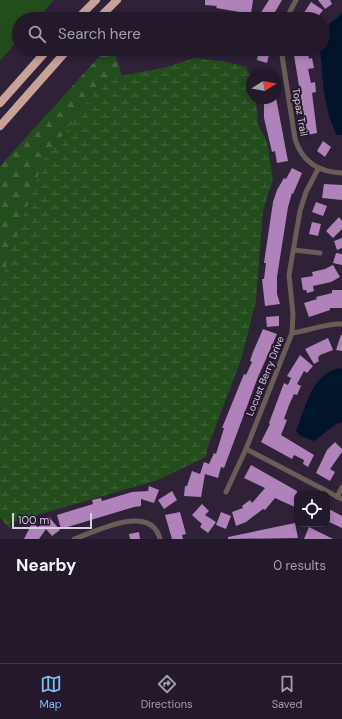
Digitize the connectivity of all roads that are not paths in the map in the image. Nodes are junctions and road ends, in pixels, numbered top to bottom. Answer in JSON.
{"nodes":[{"id":1,"x":96,"y":0,"type":"edge"},
{"id":2,"x":117,"y":0,"type":"edge"},
{"id":3,"x":296,"y":0,"type":"edge"},
{"id":4,"x":84,"y":12,"type":"edge"},
{"id":5,"x":105,"y":12,"type":"edge"},
{"id":6,"x":290,"y":12,"type":"edge"},
{"id":7,"x":42,"y":56,"type":"edge"},
{"id":8,"x":62,"y":56,"type":"edge"},
{"id":9,"x":282,"y":56,"type":"edge"},
{"id":10,"x":0,"y":103,"type":"edge"},
{"id":11,"x":0,"y":126,"type":"edge"},
{"id":12,"x":318,"y":169,"type":"junction"},
{"id":13,"x":342,"y":173,"type":"edge"},
{"id":14,"x":294,"y":250,"type":"junction"},
{"id":15,"x":320,"y":253,"type":"dead end"},
{"id":16,"x":342,"y":324,"type":"edge"},
{"id":17,"x":292,"y":333,"type":"junction"},
{"id":18,"x":246,"y":449,"type":"junction"},
{"id":19,"x":342,"y":487,"type":"edge"},
{"id":20,"x":226,"y":492,"type":"dead end"},
{"id":21,"x":340,"y":498,"type":"edge"},
{"id":22,"x":74,"y":539,"type":"edge"},
{"id":23,"x":160,"y":539,"type":"edge"}],
"edges":[{"from":1,"to":4,"type":"highway"},
{"from":2,"to":5,"type":"highway"},
{"from":3,"to":6,"type":"street"},
{"from":7,"to":10,"type":"highway"},
{"from":8,"to":11,"type":"highway"},
{"from":9,"to":12,"type":"street","name":"Topaz Trail"},
{"from":12,"to":13,"type":"street"},
{"from":12,"to":14,"type":"street","name":"Locust Berry Drive"},
{"from":14,"to":15,"type":"street"},
{"from":14,"to":17,"type":"street","name":"Locust Berry Drive"},
{"from":16,"to":17,"type":"street"},
{"from":17,"to":18,"type":"street","name":"Locust Berry Drive"},
{"from":18,"to":20,"type":"street","name":"Locust Berry Drive"},
{"from":18,"to":21,"type":"street"},
{"from":19,"to":21,"type":"street"},
{"from":22,"to":23,"type":"street"}]}
